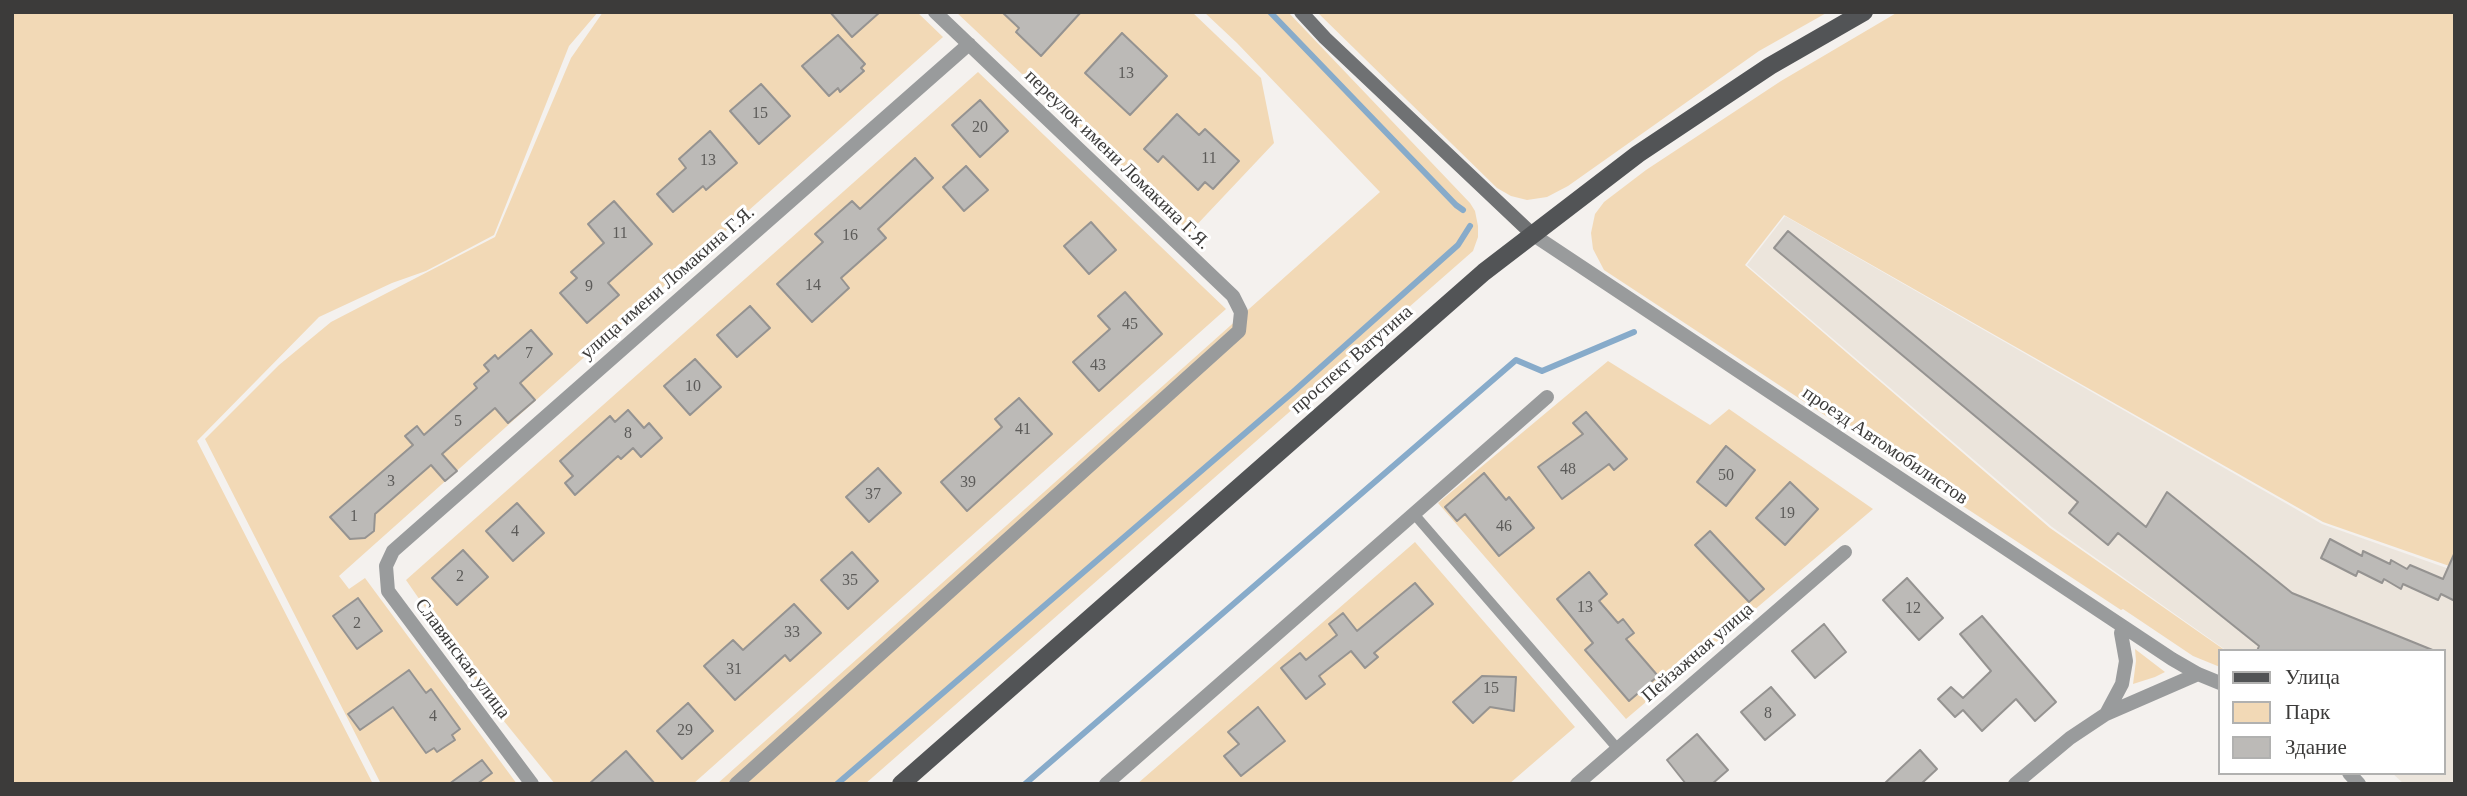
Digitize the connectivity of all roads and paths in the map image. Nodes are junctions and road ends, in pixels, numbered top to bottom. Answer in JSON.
{"nodes":[{"id":1,"x":935,"y":12,"type":"edge"},
{"id":2,"x":1301,"y":12,"type":"edge"},
{"id":3,"x":1864,"y":12,"type":"edge"},
{"id":4,"x":969,"y":44,"type":"junction"},
{"id":5,"x":1532,"y":234,"type":"junction"},
{"id":6,"x":1547,"y":397,"type":"dead end"},
{"id":7,"x":1414,"y":514,"type":"junction"},
{"id":8,"x":393,"y":551,"type":"joint"},
{"id":9,"x":1844,"y":552,"type":"dead end"},
{"id":10,"x":2123,"y":627,"type":"junction"},
{"id":11,"x":2198,"y":674,"type":"junction"},
{"id":12,"x":2218,"y":682,"type":"edge"},
{"id":13,"x":2106,"y":714,"type":"junction"},
{"id":14,"x":1617,"y":748,"type":"junction"},
{"id":15,"x":531,"y":784,"type":"edge"},
{"id":16,"x":736,"y":784,"type":"edge"},
{"id":17,"x":901,"y":784,"type":"edge"},
{"id":18,"x":1106,"y":784,"type":"edge"},
{"id":19,"x":1577,"y":784,"type":"edge"},
{"id":20,"x":2015,"y":784,"type":"edge"}],
"edges":[{"from":1,"to":4,"type":"street","name":"переулок имени Ломакина Г.Я."},
{"from":2,"to":5,"type":"street"},
{"from":3,"to":5,"type":"main road","name":"проспект Ватутина"},
{"from":4,"to":8,"type":"street","name":"улица имени Ломакина Г.Я."},
{"from":4,"to":16,"type":"street","name":"переулок имени Ломакина Г.Я."},
{"from":5,"to":10,"type":"street","name":"проезд Автомобилистов"},
{"from":5,"to":17,"type":"main road","name":"проспект Ватутина"},
{"from":6,"to":7,"type":"street"},
{"from":7,"to":14,"type":"lane"},
{"from":7,"to":18,"type":"street"},
{"from":8,"to":15,"type":"street","name":"Славянская улица"},
{"from":9,"to":14,"type":"street","name":"Пейзажная улица"},
{"from":10,"to":11,"type":"street","name":"проезд Автомобилистов"},
{"from":10,"to":13,"type":"street"},
{"from":11,"to":12,"type":"street","name":"проезд Автомобилистов"},
{"from":11,"to":13,"type":"street"},
{"from":13,"to":20,"type":"street"},
{"from":14,"to":19,"type":"street","name":"Пейзажная улица"}]}
